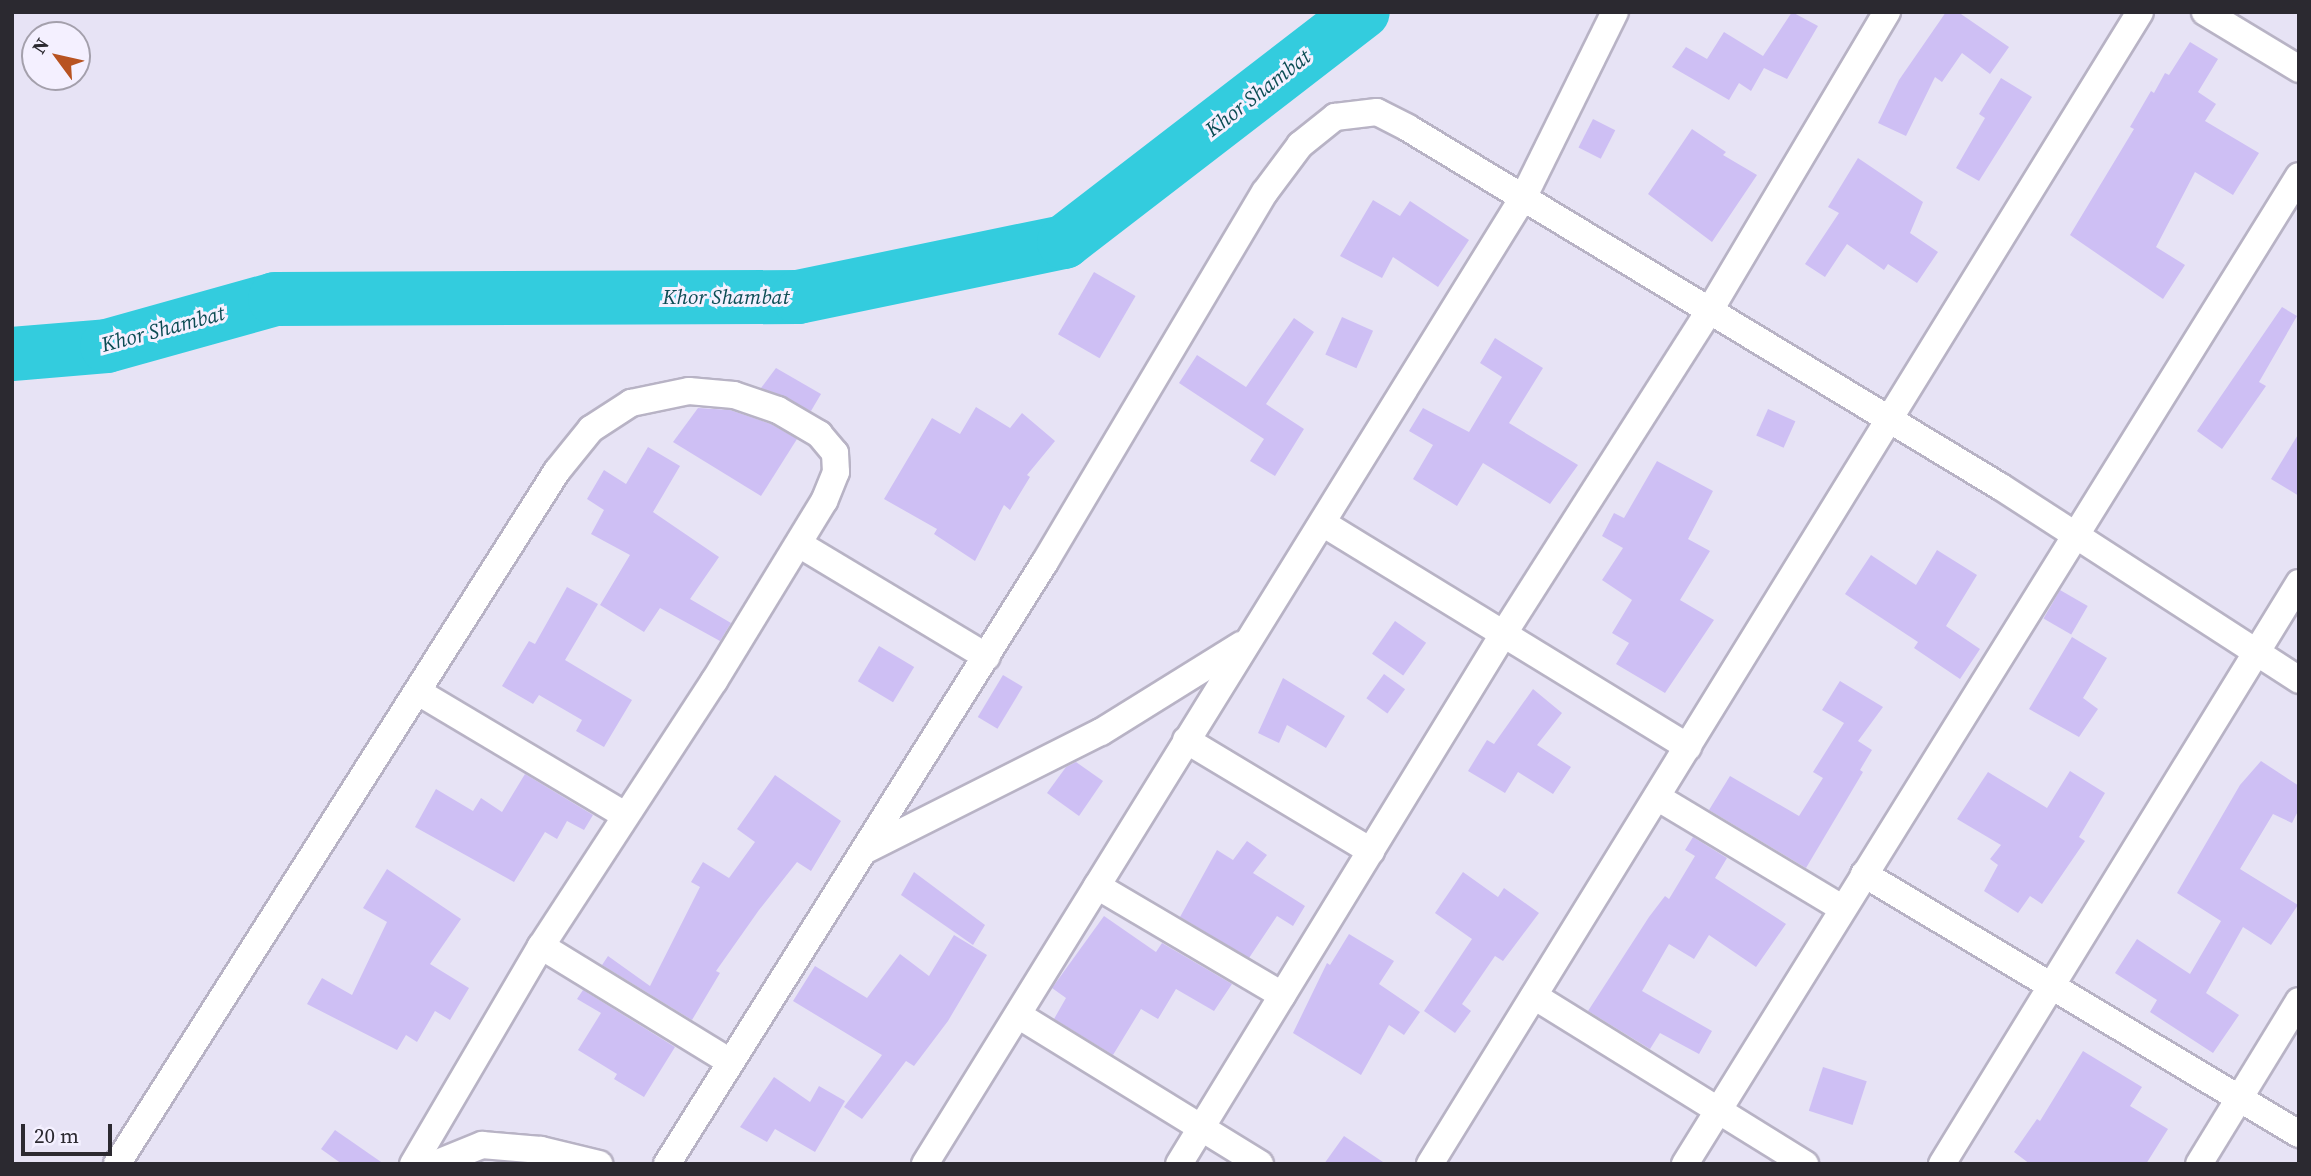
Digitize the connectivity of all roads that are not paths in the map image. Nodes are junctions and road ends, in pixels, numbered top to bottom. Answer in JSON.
{"nodes":[{"id":1,"x":1615,"y":12,"type":"edge"},
{"id":2,"x":1887,"y":12,"type":"edge"},
{"id":3,"x":2140,"y":12,"type":"edge"},
{"id":4,"x":2205,"y":12,"type":"edge"},
{"id":5,"x":2299,"y":69,"type":"edge"},
{"id":6,"x":2299,"y":176,"type":"edge"},
{"id":7,"x":1524,"y":195,"type":"junction"},
{"id":8,"x":2291,"y":207,"type":"edge"},
{"id":9,"x":1710,"y":310,"type":"junction"},
{"id":10,"x":1891,"y":420,"type":"junction"},
{"id":11,"x":1324,"y":524,"type":"junction"},
{"id":12,"x":2074,"y":535,"type":"junction"},
{"id":13,"x":799,"y":544,"type":"junction"},
{"id":14,"x":2299,"y":583,"type":"edge"},
{"id":15,"x":1504,"y":633,"type":"junction"},
{"id":16,"x":1250,"y":640,"type":"junction"},
{"id":17,"x":2255,"y":652,"type":"junction"},
{"id":18,"x":987,"y":657,"type":"junction"},
{"id":19,"x":2299,"y":680,"type":"edge"},
{"id":20,"x":420,"y":693,"type":"junction"},
{"id":21,"x":1186,"y":740,"type":"junction"},
{"id":22,"x":1688,"y":747,"type":"junction"},
{"id":23,"x":1657,"y":797,"type":"junction"},
{"id":24,"x":623,"y":814,"type":"junction"},
{"id":25,"x":1371,"y":851,"type":"junction"},
{"id":26,"x":862,"y":852,"type":"junction"},
{"id":27,"x":1864,"y":874,"type":"junction"},
{"id":28,"x":1097,"y":886,"type":"junction"},
{"id":29,"x":1842,"y":908,"type":"junction"},
{"id":30,"x":541,"y":946,"type":"junction"},
{"id":31,"x":2050,"y":983,"type":"junction"},
{"id":32,"x":1282,"y":995,"type":"junction"},
{"id":33,"x":1534,"y":996,"type":"junction"},
{"id":34,"x":2299,"y":1001,"type":"edge"},
{"id":35,"x":1018,"y":1014,"type":"junction"},
{"id":36,"x":730,"y":1062,"type":"junction"},
{"id":37,"x":2239,"y":1098,"type":"junction"},
{"id":38,"x":1718,"y":1109,"type":"junction"},
{"id":39,"x":1201,"y":1128,"type":"junction"},
{"id":40,"x":2299,"y":1134,"type":"edge"},
{"id":41,"x":117,"y":1164,"type":"edge"},
{"id":42,"x":413,"y":1164,"type":"edge"},
{"id":43,"x":435,"y":1164,"type":"edge"},
{"id":44,"x":600,"y":1164,"type":"edge"},
{"id":45,"x":667,"y":1164,"type":"edge"},
{"id":46,"x":925,"y":1164,"type":"edge"},
{"id":47,"x":1179,"y":1164,"type":"edge"},
{"id":48,"x":1260,"y":1164,"type":"edge"},
{"id":49,"x":1430,"y":1164,"type":"edge"},
{"id":50,"x":1685,"y":1164,"type":"edge"},
{"id":51,"x":1805,"y":1164,"type":"edge"},
{"id":52,"x":1942,"y":1164,"type":"edge"},
{"id":53,"x":2199,"y":1164,"type":"edge"}],
"edges":[{"from":1,"to":7,"type":"street"},
{"from":2,"to":9,"type":"street"},
{"from":3,"to":10,"type":"street"},
{"from":4,"to":5,"type":"street"},
{"from":6,"to":8,"type":"street"},
{"from":7,"to":9,"type":"street"},
{"from":7,"to":11,"type":"street"},
{"from":7,"to":18,"type":"street"},
{"from":8,"to":12,"type":"street"},
{"from":9,"to":10,"type":"street"},
{"from":9,"to":15,"type":"street"},
{"from":10,"to":12,"type":"street"},
{"from":10,"to":22,"type":"street"},
{"from":11,"to":15,"type":"street"},
{"from":11,"to":16,"type":"street"},
{"from":12,"to":17,"type":"street"},
{"from":12,"to":27,"type":"street"},
{"from":13,"to":18,"type":"street"},
{"from":13,"to":20,"type":"street"},
{"from":13,"to":24,"type":"street"},
{"from":14,"to":17,"type":"street"},
{"from":15,"to":22,"type":"street"},
{"from":15,"to":25,"type":"street"},
{"from":16,"to":21,"type":"street"},
{"from":16,"to":26,"type":"street"},
{"from":17,"to":19,"type":"street"},
{"from":17,"to":31,"type":"street"},
{"from":18,"to":26,"type":"street"},
{"from":20,"to":24,"type":"street"},
{"from":20,"to":41,"type":"street"},
{"from":21,"to":25,"type":"street"},
{"from":21,"to":28,"type":"street"},
{"from":22,"to":23,"type":"street"},
{"from":23,"to":29,"type":"street"},
{"from":23,"to":33,"type":"street"},
{"from":24,"to":30,"type":"street"},
{"from":25,"to":32,"type":"street"},
{"from":26,"to":36,"type":"street"},
{"from":27,"to":29,"type":"street"},
{"from":27,"to":31,"type":"street"},
{"from":28,"to":32,"type":"street"},
{"from":28,"to":35,"type":"street"},
{"from":29,"to":38,"type":"street"},
{"from":30,"to":36,"type":"street"},
{"from":30,"to":42,"type":"street"},
{"from":31,"to":37,"type":"street"},
{"from":31,"to":52,"type":"street"},
{"from":32,"to":39,"type":"street"},
{"from":33,"to":38,"type":"street"},
{"from":33,"to":49,"type":"street"},
{"from":34,"to":37,"type":"street"},
{"from":35,"to":39,"type":"street"},
{"from":35,"to":46,"type":"street"},
{"from":36,"to":45,"type":"street"},
{"from":37,"to":40,"type":"street"},
{"from":37,"to":53,"type":"street"},
{"from":38,"to":50,"type":"street"},
{"from":38,"to":51,"type":"street"},
{"from":39,"to":47,"type":"street"},
{"from":39,"to":48,"type":"street"},
{"from":43,"to":44,"type":"street"}]}
